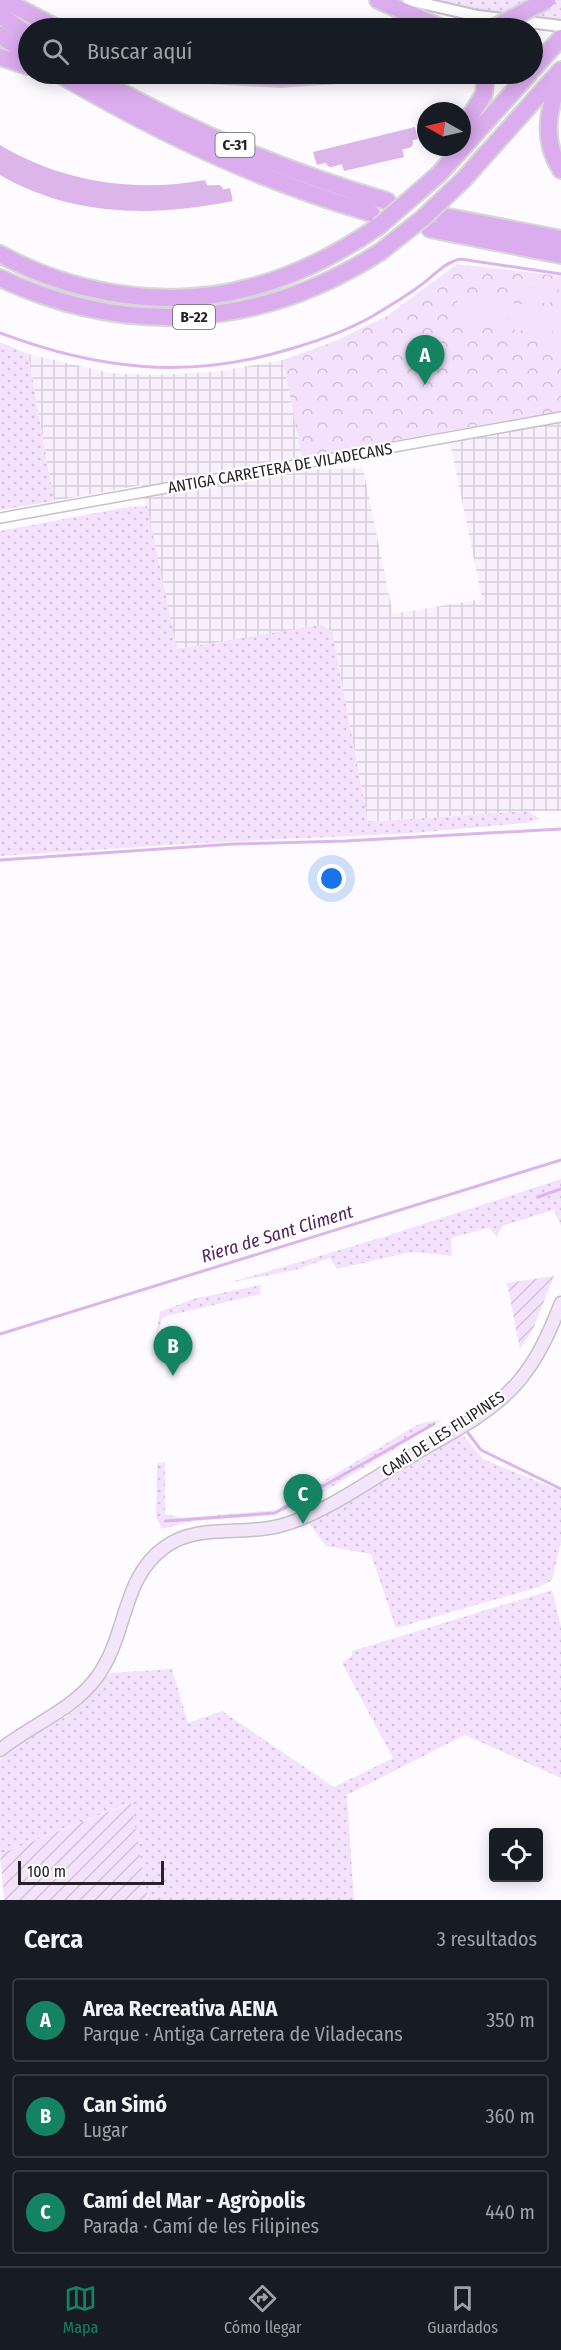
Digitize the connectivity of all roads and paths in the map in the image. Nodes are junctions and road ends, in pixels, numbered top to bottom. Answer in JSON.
{"nodes":[{"id":1,"x":4,"y":0,"type":"edge"},
{"id":2,"x":378,"y":0,"type":"edge"},
{"id":3,"x":408,"y":0,"type":"edge"},
{"id":4,"x":547,"y":0,"type":"edge"},
{"id":5,"x":0,"y":15,"type":"edge"},
{"id":6,"x":38,"y":18,"type":"edge"},
{"id":7,"x":419,"y":18,"type":"edge"},
{"id":8,"x":495,"y":18,"type":"edge"},
{"id":9,"x":512,"y":18,"type":"edge"},
{"id":10,"x":543,"y":24,"type":"edge"},
{"id":11,"x":561,"y":26,"type":"edge"},
{"id":12,"x":18,"y":28,"type":"edge"},
{"id":13,"x":0,"y":35,"type":"edge"},
{"id":14,"x":558,"y":41,"type":"edge"},
{"id":15,"x":18,"y":47,"type":"edge"},
{"id":16,"x":0,"y":57,"type":"edge"},
{"id":17,"x":543,"y":58,"type":"edge"},
{"id":18,"x":18,"y":63,"type":"edge"},
{"id":19,"x":561,"y":70,"type":"edge"},
{"id":20,"x":561,"y":77,"type":"edge"},
{"id":21,"x":68,"y":84,"type":"edge"},
{"id":22,"x":77,"y":84,"type":"edge"},
{"id":23,"x":107,"y":84,"type":"edge"},
{"id":24,"x":485,"y":84,"type":"edge"},
{"id":25,"x":519,"y":84,"type":"edge"},
{"id":26,"x":96,"y":95,"type":"junction"},
{"id":27,"x":471,"y":115,"type":"edge"},
{"id":28,"x":443,"y":156,"type":"edge"},
{"id":29,"x":561,"y":170,"type":"edge"},
{"id":30,"x":433,"y":172,"type":"junction"},
{"id":31,"x":387,"y":201,"type":"dead end"},
{"id":32,"x":443,"y":216,"type":"dead end"},
{"id":33,"x":375,"y":219,"type":"junction"},
{"id":34,"x":430,"y":229,"type":"dead end"},
{"id":35,"x":561,"y":238,"type":"edge"},
{"id":36,"x":0,"y":254,"type":"edge"},
{"id":37,"x":561,"y":255,"type":"edge"},
{"id":38,"x":0,"y":278,"type":"edge"},
{"id":39,"x":561,"y":417,"type":"edge"},
{"id":40,"x":0,"y":518,"type":"edge"},
{"id":41,"x":561,"y":1303,"type":"edge"},
{"id":42,"x":0,"y":1750,"type":"edge"}],
"edges":[{"from":1,"to":6,"type":"highway"},
{"from":2,"to":7,"type":"highway"},
{"from":3,"to":8,"type":"street"},
{"from":4,"to":9,"type":"highway","bridge":true},
{"from":5,"to":12,"type":"highway"},
{"from":10,"to":11,"type":"street"},
{"from":13,"to":15,"type":"highway"},
{"from":14,"to":17,"type":"highway"},
{"from":16,"to":18,"type":"highway"},
{"from":19,"to":38,"type":"highway","number":"B-22","bridge":true},
{"from":20,"to":29,"type":"highway"},
{"from":21,"to":26,"type":"highway"},
{"from":22,"to":26,"type":"highway","number":"C-31"},
{"from":23,"to":31,"type":"highway","number":"C-31"},
{"from":24,"to":27,"type":"highway"},
{"from":25,"to":30,"type":"highway"},
{"from":26,"to":33,"type":"highway","number":"C-31"},
{"from":28,"to":30,"type":"highway"},
{"from":30,"to":33,"type":"highway","bridge":true},
{"from":32,"to":35,"type":"highway"},
{"from":33,"to":36,"type":"highway"},
{"from":34,"to":37,"type":"highway"},
{"from":39,"to":40,"type":"street","name":"ANTIGA CARRETERA DE VILADECANS"},
{"from":41,"to":42,"type":"main road","name":"CAMÍ DE LES FILIPINES"}]}
